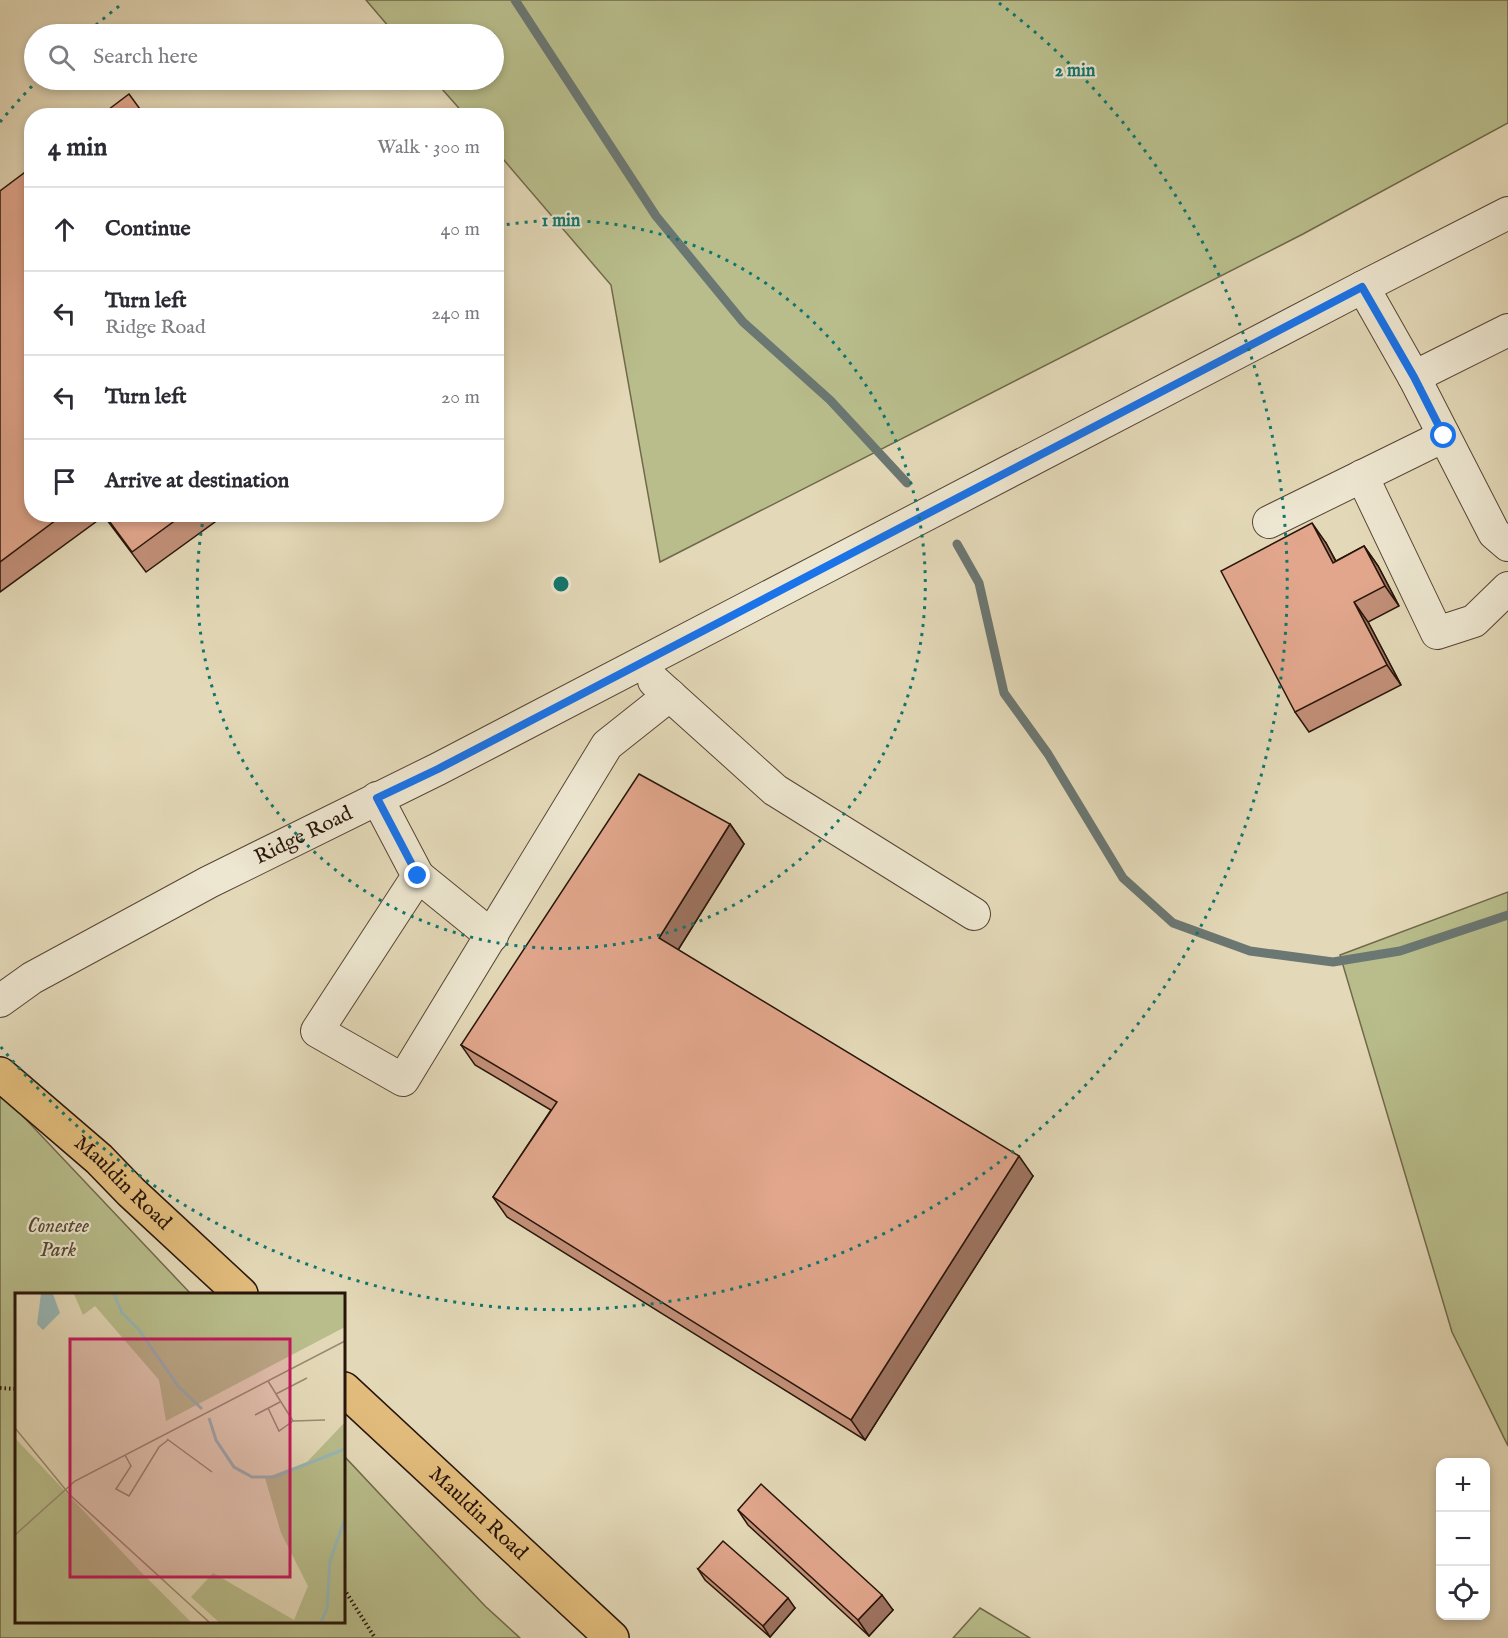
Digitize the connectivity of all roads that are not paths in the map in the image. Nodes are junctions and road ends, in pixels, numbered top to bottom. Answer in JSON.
{"nodes":[{"id":1,"x":1508,"y":213,"type":"edge"},
{"id":2,"x":1362,"y":287,"type":"junction"},
{"id":3,"x":1508,"y":330,"type":"edge"},
{"id":4,"x":1414,"y":377,"type":"junction"},
{"id":5,"x":1444,"y":436,"type":"junction"},
{"id":6,"x":1362,"y":476,"type":"junction"},
{"id":7,"x":1269,"y":522,"type":"dead end"},
{"id":8,"x":1508,"y":545,"type":"edge"},
{"id":9,"x":1508,"y":588,"type":"edge"},
{"id":10,"x":636,"y":665,"type":"junction"},
{"id":11,"x":670,"y":695,"type":"junction"},
{"id":12,"x":377,"y":798,"type":"junction"},
{"id":13,"x":418,"y":876,"type":"junction"},
{"id":14,"x":974,"y":914,"type":"dead end"},
{"id":15,"x":492,"y":936,"type":"junction"},
{"id":16,"x":0,"y":1001,"type":"edge"},
{"id":17,"x":0,"y":1074,"type":"edge"},
{"id":18,"x":240,"y":1293,"type":"edge"},
{"id":19,"x":345,"y":1390,"type":"edge"},
{"id":20,"x":612,"y":1638,"type":"edge"}],
"edges":[{"from":1,"to":2,"type":"street","name":"Ridge Road"},
{"from":2,"to":4,"type":"street"},
{"from":2,"to":10,"type":"street","name":"Ridge Road"},
{"from":3,"to":4,"type":"street"},
{"from":4,"to":5,"type":"street"},
{"from":5,"to":6,"type":"street"},
{"from":5,"to":8,"type":"street"},
{"from":6,"to":7,"type":"street"},
{"from":6,"to":9,"type":"street"},
{"from":10,"to":11,"type":"street"},
{"from":10,"to":12,"type":"street","name":"Ridge Road"},
{"from":11,"to":14,"type":"street"},
{"from":11,"to":15,"type":"street"},
{"from":12,"to":13,"type":"street"},
{"from":12,"to":16,"type":"street","name":"Ridge Road"},
{"from":13,"to":15,"type":"street"},
{"from":13,"to":15,"type":"street"},
{"from":17,"to":18,"type":"main road","name":"Mauldin Road"},
{"from":19,"to":20,"type":"main road","name":"Mauldin Road"}]}
